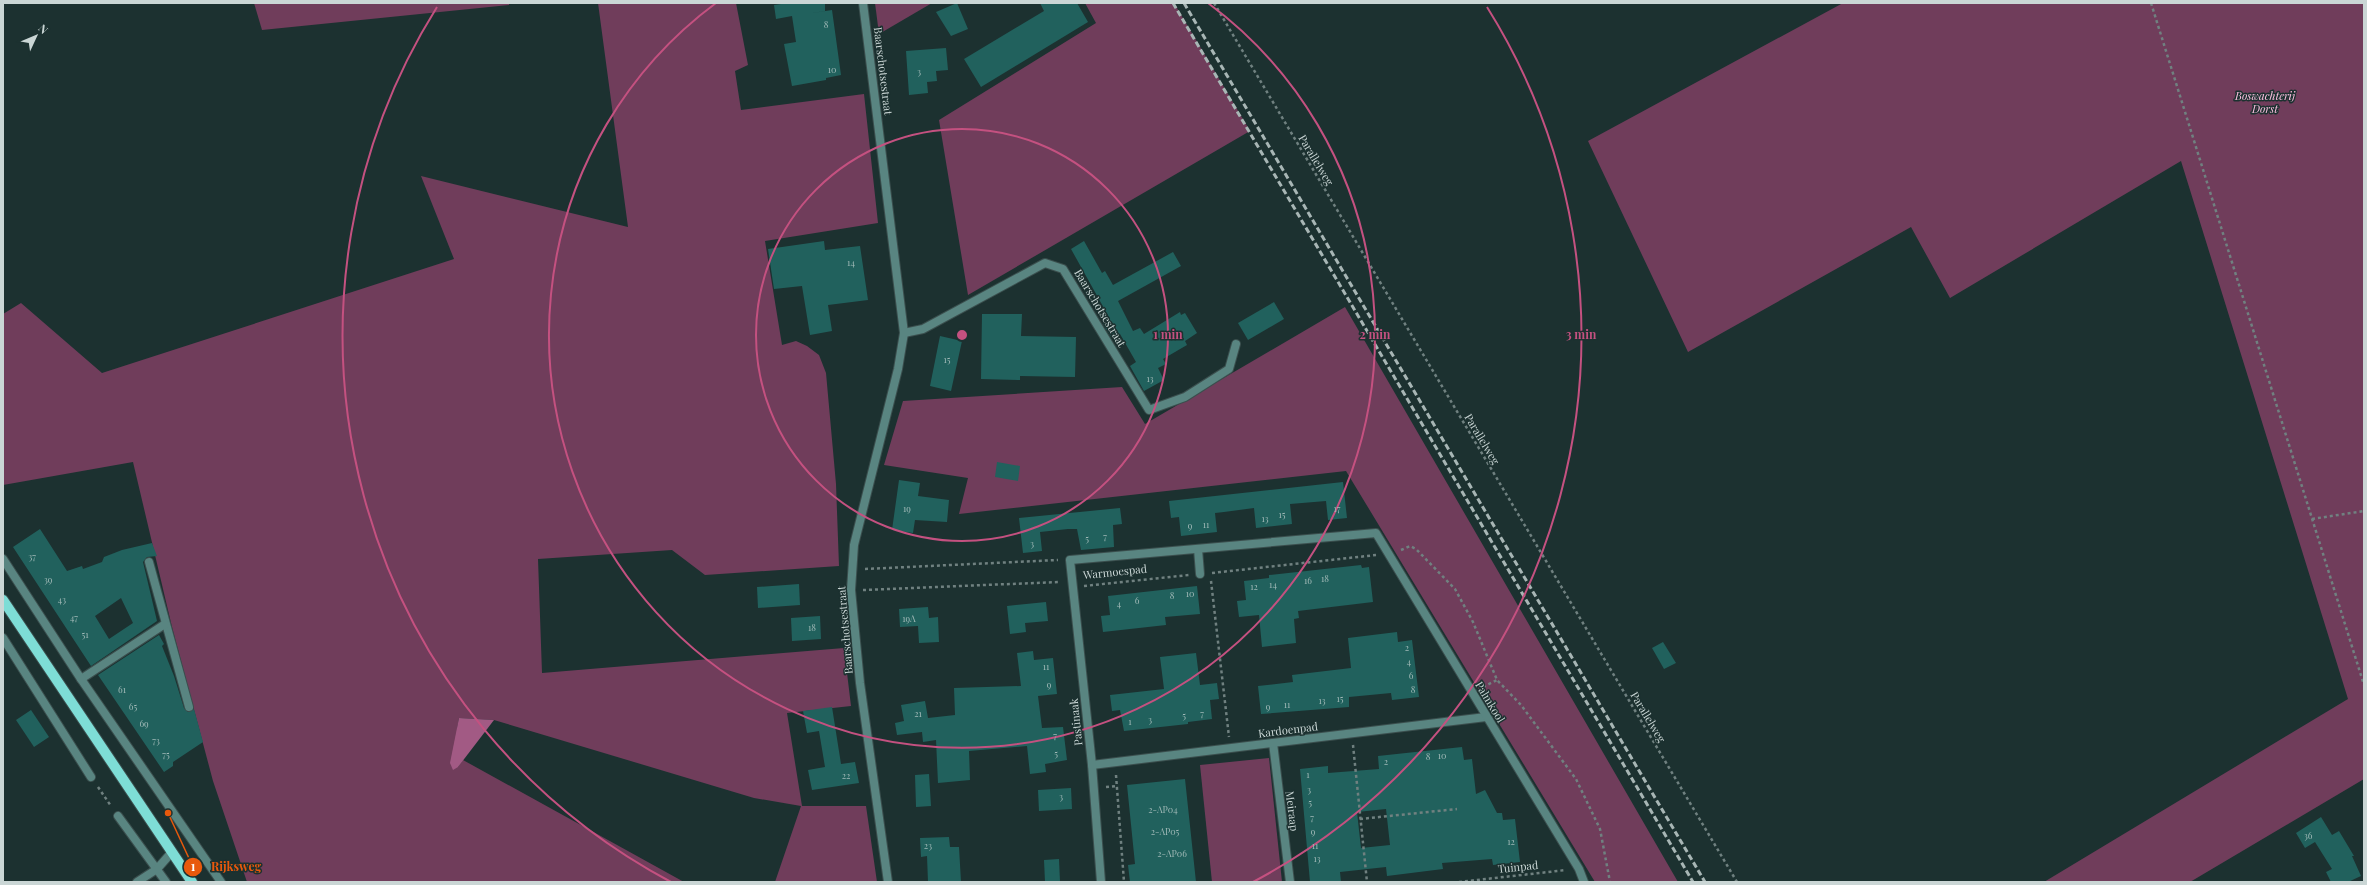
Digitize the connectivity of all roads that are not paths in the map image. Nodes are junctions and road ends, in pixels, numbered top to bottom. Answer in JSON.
{"nodes":[{"id":1,"x":864,"y":3,"type":"edge"},
{"id":2,"x":904,"y":333,"type":"junction"},
{"id":3,"x":1236,"y":344,"type":"dead end"},
{"id":4,"x":1376,"y":533,"type":"joint"},
{"id":5,"x":1198,"y":549,"type":"junction"},
{"id":6,"x":3,"y":559,"type":"edge"},
{"id":7,"x":1070,"y":560,"type":"joint"},
{"id":8,"x":149,"y":562,"type":"dead end"},
{"id":9,"x":1200,"y":574,"type":"road end"},
{"id":10,"x":3,"y":600,"type":"edge"},
{"id":11,"x":165,"y":624,"type":"junction"},
{"id":12,"x":3,"y":638,"type":"edge"},
{"id":13,"x":81,"y":679,"type":"junction"},
{"id":14,"x":189,"y":707,"type":"dead end"},
{"id":15,"x":1486,"y":717,"type":"junction"},
{"id":16,"x":1273,"y":743,"type":"junction"},
{"id":17,"x":1092,"y":764,"type":"junction"},
{"id":18,"x":91,"y":777,"type":"road end"},
{"id":19,"x":118,"y":816,"type":"road end"},
{"id":20,"x":172,"y":852,"type":"junction"},
{"id":21,"x":157,"y":869,"type":"junction"},
{"id":22,"x":137,"y":882,"type":"edge"},
{"id":23,"x":166,"y":882,"type":"edge"},
{"id":24,"x":192,"y":882,"type":"edge"},
{"id":25,"x":221,"y":882,"type":"edge"},
{"id":26,"x":888,"y":882,"type":"edge"},
{"id":27,"x":1101,"y":882,"type":"edge"},
{"id":28,"x":1290,"y":882,"type":"edge"},
{"id":29,"x":1584,"y":882,"type":"edge"}],
"edges":[{"from":1,"to":2,"type":"street","name":"Baarschotsestraat"},
{"from":2,"to":3,"type":"street","name":"Baarschotsestraat"},
{"from":2,"to":26,"type":"street","name":"Baarschotsestraat"},
{"from":4,"to":5,"type":"street","name":"Warmoespad"},
{"from":4,"to":15,"type":"street","name":"Palmkool"},
{"from":5,"to":7,"type":"street","name":"Warmoespad"},
{"from":5,"to":9,"type":"street"},
{"from":6,"to":13,"type":"street"},
{"from":7,"to":17,"type":"street","name":"Pastinaak"},
{"from":8,"to":11,"type":"street"},
{"from":10,"to":20,"type":"main road"},
{"from":11,"to":13,"type":"street"},
{"from":11,"to":14,"type":"street"},
{"from":12,"to":18,"type":"street"},
{"from":13,"to":25,"type":"street"},
{"from":15,"to":16,"type":"street","name":"Kardoenpad"},
{"from":15,"to":29,"type":"street","name":"Palmkool"},
{"from":16,"to":17,"type":"street","name":"Kardoenpad"},
{"from":16,"to":28,"type":"street","name":"Meiraap"},
{"from":17,"to":27,"type":"street","name":"Pastinaak"},
{"from":19,"to":21,"type":"street"},
{"from":20,"to":21,"type":"street"},
{"from":20,"to":24,"type":"main road"},
{"from":21,"to":22,"type":"street"},
{"from":21,"to":23,"type":"street"}]}
